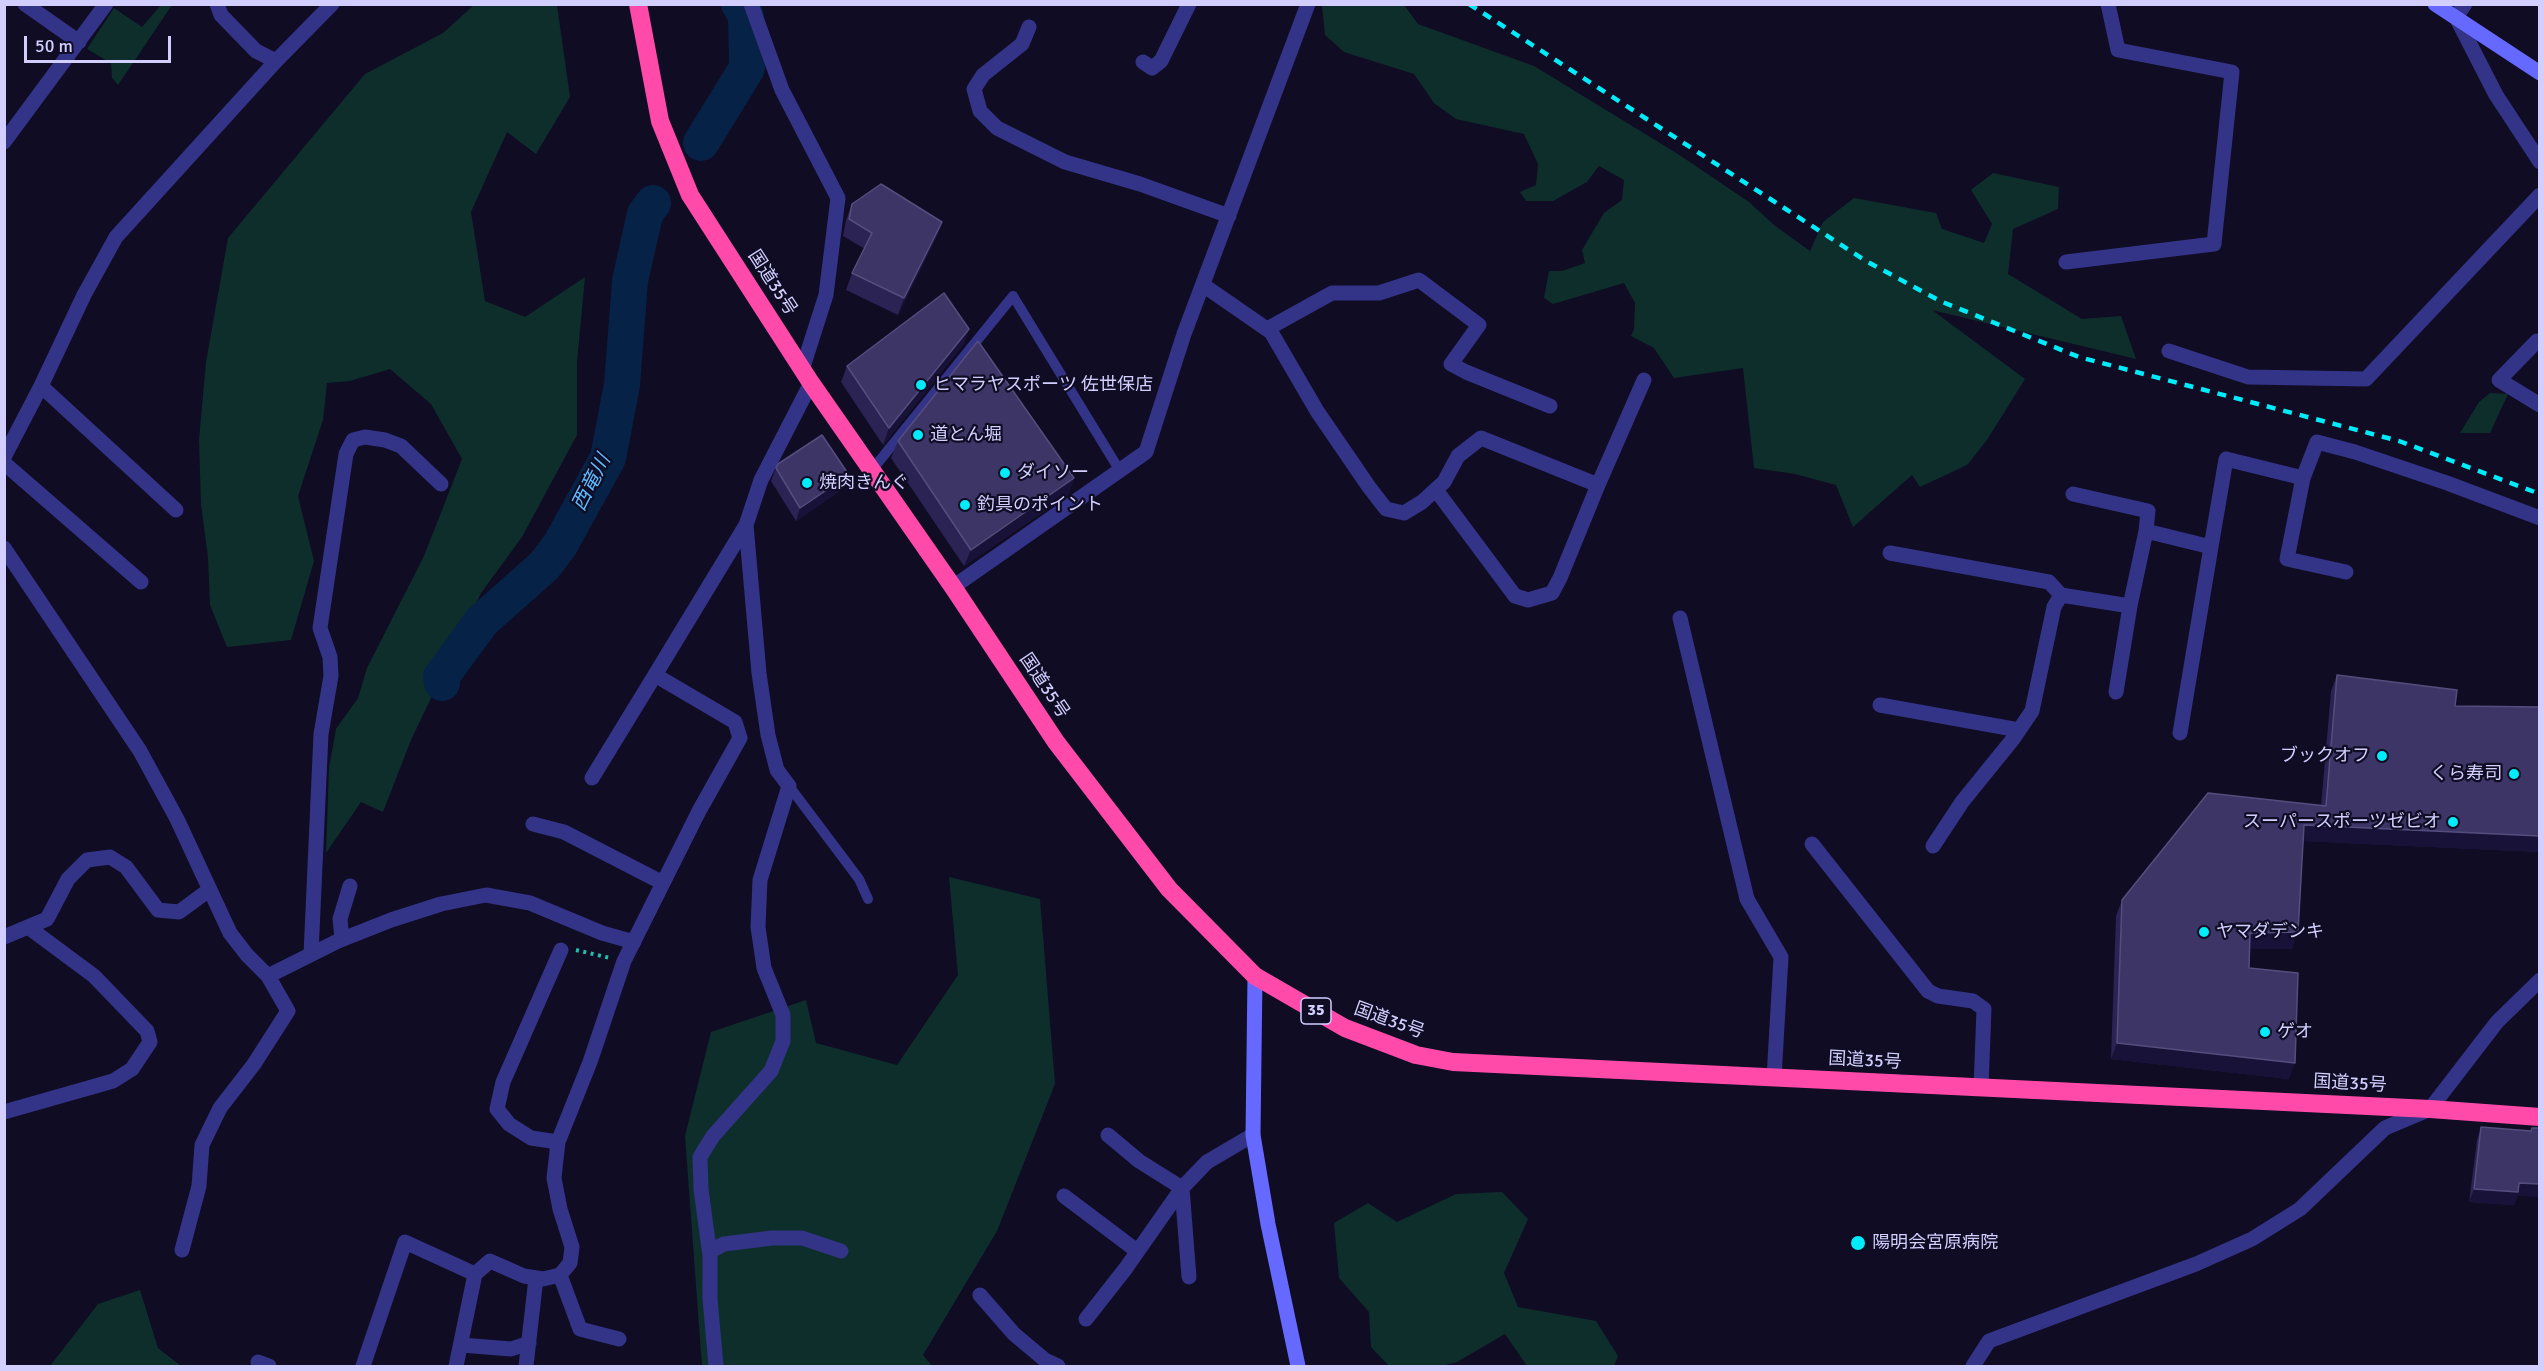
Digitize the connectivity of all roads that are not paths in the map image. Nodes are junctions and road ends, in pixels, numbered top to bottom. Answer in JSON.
{"nodes":[{"id":1,"x":25,"y":4,"type":"edge"},
{"id":2,"x":106,"y":4,"type":"edge"},
{"id":3,"x":217,"y":4,"type":"edge"},
{"id":4,"x":332,"y":4,"type":"edge"},
{"id":5,"x":638,"y":4,"type":"edge"},
{"id":6,"x":751,"y":4,"type":"edge"},
{"id":7,"x":1189,"y":4,"type":"edge"},
{"id":8,"x":1308,"y":4,"type":"edge"},
{"id":9,"x":2108,"y":4,"type":"edge"},
{"id":10,"x":2435,"y":4,"type":"edge"},
{"id":11,"x":2460,"y":11,"type":"edge"},
{"id":12,"x":1029,"y":27,"type":"dead end"},
{"id":13,"x":79,"y":42,"type":"junction"},
{"id":14,"x":276,"y":62,"type":"junction"},
{"id":15,"x":1143,"y":62,"type":"dead end"},
{"id":16,"x":2540,"y":73,"type":"edge"},
{"id":17,"x":4,"y":142,"type":"edge"},
{"id":18,"x":2540,"y":162,"type":"edge"},
{"id":19,"x":2540,"y":195,"type":"edge"},
{"id":20,"x":1229,"y":216,"type":"junction"},
{"id":21,"x":2066,"y":262,"type":"dead end"},
{"id":22,"x":1203,"y":285,"type":"junction"},
{"id":23,"x":1267,"y":329,"type":"junction"},
{"id":24,"x":2537,"y":341,"type":"dead end"},
{"id":25,"x":2169,"y":351,"type":"dead end"},
{"id":26,"x":806,"y":376,"type":"junction"},
{"id":27,"x":1644,"y":380,"type":"dead end"},
{"id":28,"x":41,"y":386,"type":"junction"},
{"id":29,"x":1550,"y":405,"type":"dead end"},
{"id":30,"x":2540,"y":405,"type":"edge"},
{"id":31,"x":4,"y":457,"type":"edge"},
{"id":32,"x":4,"y":463,"type":"edge"},
{"id":33,"x":872,"y":470,"type":"junction"},
{"id":34,"x":1120,"y":471,"type":"junction"},
{"id":35,"x":2303,"y":478,"type":"junction"},
{"id":36,"x":441,"y":484,"type":"dead end"},
{"id":37,"x":1598,"y":485,"type":"junction"},
{"id":38,"x":1436,"y":490,"type":"junction"},
{"id":39,"x":2073,"y":494,"type":"dead end"},
{"id":40,"x":176,"y":510,"type":"dead end"},
{"id":41,"x":2540,"y":518,"type":"edge"},
{"id":42,"x":746,"y":525,"type":"junction"},
{"id":43,"x":2146,"y":531,"type":"junction"},
{"id":44,"x":2211,"y":546,"type":"junction"},
{"id":45,"x":4,"y":548,"type":"edge"},
{"id":46,"x":1890,"y":553,"type":"dead end"},
{"id":47,"x":2346,"y":572,"type":"dead end"},
{"id":48,"x":141,"y":582,"type":"dead end"},
{"id":49,"x":953,"y":587,"type":"junction"},
{"id":50,"x":2061,"y":595,"type":"junction"},
{"id":51,"x":2130,"y":606,"type":"junction"},
{"id":52,"x":1680,"y":618,"type":"dead end"},
{"id":53,"x":655,"y":675,"type":"junction"},
{"id":54,"x":2116,"y":692,"type":"dead end"},
{"id":55,"x":1880,"y":705,"type":"dead end"},
{"id":56,"x":2019,"y":730,"type":"junction"},
{"id":57,"x":2180,"y":733,"type":"dead end"},
{"id":58,"x":592,"y":778,"type":"dead end"},
{"id":59,"x":789,"y":786,"type":"junction"},
{"id":60,"x":533,"y":824,"type":"dead end"},
{"id":61,"x":1812,"y":844,"type":"dead end"},
{"id":62,"x":1933,"y":846,"type":"dead end"},
{"id":63,"x":663,"y":883,"type":"junction"},
{"id":64,"x":350,"y":886,"type":"dead end"},
{"id":65,"x":209,"y":890,"type":"junction"},
{"id":66,"x":868,"y":899,"type":"dead end"},
{"id":67,"x":28,"y":927,"type":"junction"},
{"id":68,"x":4,"y":937,"type":"edge"},
{"id":69,"x":342,"y":939,"type":"junction"},
{"id":70,"x":634,"y":942,"type":"junction"},
{"id":71,"x":561,"y":950,"type":"road end"},
{"id":72,"x":311,"y":954,"type":"junction"},
{"id":73,"x":268,"y":976,"type":"junction"},
{"id":74,"x":1255,"y":976,"type":"junction"},
{"id":75,"x":2540,"y":980,"type":"edge"},
{"id":76,"x":1774,"y":1078,"type":"junction"},
{"id":77,"x":1981,"y":1088,"type":"junction"},
{"id":78,"x":2430,"y":1109,"type":"junction"},
{"id":79,"x":4,"y":1112,"type":"edge"},
{"id":80,"x":2540,"y":1117,"type":"edge"},
{"id":81,"x":1108,"y":1135,"type":"dead end"},
{"id":82,"x":1253,"y":1135,"type":"junction"},
{"id":83,"x":558,"y":1142,"type":"junction"},
{"id":84,"x":1182,"y":1188,"type":"junction"},
{"id":85,"x":1064,"y":1196,"type":"dead end"},
{"id":86,"x":182,"y":1250,"type":"dead end"},
{"id":87,"x":710,"y":1251,"type":"junction"},
{"id":88,"x":841,"y":1251,"type":"dead end"},
{"id":89,"x":1137,"y":1251,"type":"junction"},
{"id":90,"x":475,"y":1274,"type":"junction"},
{"id":91,"x":560,"y":1275,"type":"junction"},
{"id":92,"x":1189,"y":1277,"type":"dead end"},
{"id":93,"x":536,"y":1278,"type":"junction"},
{"id":94,"x":980,"y":1295,"type":"dead end"},
{"id":95,"x":1086,"y":1319,"type":"dead end"},
{"id":96,"x":619,"y":1339,"type":"dead end"},
{"id":97,"x":529,"y":1343,"type":"junction"},
{"id":98,"x":461,"y":1345,"type":"junction"},
{"id":99,"x":363,"y":1366,"type":"edge"},
{"id":100,"x":456,"y":1366,"type":"edge"},
{"id":101,"x":526,"y":1366,"type":"edge"},
{"id":102,"x":716,"y":1366,"type":"edge"},
{"id":103,"x":1058,"y":1366,"type":"edge"},
{"id":104,"x":1298,"y":1366,"type":"edge"},
{"id":105,"x":1973,"y":1366,"type":"edge"}],
"edges":[{"from":1,"to":13,"type":"street"},
{"from":2,"to":13,"type":"street"},
{"from":3,"to":14,"type":"street"},
{"from":4,"to":14,"type":"street"},
{"from":5,"to":26,"type":"highway","name":"国道35号","number":"35"},
{"from":6,"to":26,"type":"street"},
{"from":7,"to":15,"type":"street"},
{"from":8,"to":20,"type":"street"},
{"from":9,"to":21,"type":"street"},
{"from":10,"to":11,"type":"street"},
{"from":11,"to":16,"type":"street"},
{"from":11,"to":18,"type":"street"},
{"from":12,"to":20,"type":"street"},
{"from":13,"to":17,"type":"street"},
{"from":14,"to":28,"type":"street"},
{"from":19,"to":25,"type":"street"},
{"from":20,"to":22,"type":"street"},
{"from":22,"to":23,"type":"street"},
{"from":22,"to":34,"type":"street"},
{"from":23,"to":29,"type":"street"},
{"from":23,"to":38,"type":"street"},
{"from":24,"to":30,"type":"street"},
{"from":26,"to":33,"type":"highway","name":"国道35号","number":"35"},
{"from":26,"to":42,"type":"street"},
{"from":27,"to":37,"type":"street"},
{"from":28,"to":31,"type":"street"},
{"from":28,"to":40,"type":"street"},
{"from":32,"to":48,"type":"street"},
{"from":33,"to":34,"type":"lane"},
{"from":33,"to":49,"type":"highway","name":"国道35号","number":"35"},
{"from":34,"to":49,"type":"street"},
{"from":35,"to":41,"type":"street"},
{"from":35,"to":44,"type":"street"},
{"from":35,"to":47,"type":"street"},
{"from":36,"to":72,"type":"street"},
{"from":37,"to":38,"type":"street"},
{"from":37,"to":38,"type":"street"},
{"from":39,"to":43,"type":"street"},
{"from":42,"to":53,"type":"street"},
{"from":42,"to":59,"type":"street"},
{"from":43,"to":44,"type":"street"},
{"from":43,"to":51,"type":"street"},
{"from":44,"to":57,"type":"street"},
{"from":45,"to":65,"type":"street"},
{"from":46,"to":50,"type":"street"},
{"from":49,"to":74,"type":"highway","name":"国道35号","number":"35"},
{"from":50,"to":51,"type":"street"},
{"from":50,"to":56,"type":"street"},
{"from":51,"to":54,"type":"street"},
{"from":52,"to":76,"type":"street"},
{"from":53,"to":58,"type":"street"},
{"from":53,"to":63,"type":"street"},
{"from":55,"to":56,"type":"street"},
{"from":56,"to":62,"type":"street"},
{"from":59,"to":66,"type":"lane"},
{"from":59,"to":87,"type":"street"},
{"from":60,"to":63,"type":"street"},
{"from":61,"to":77,"type":"street"},
{"from":63,"to":70,"type":"street"},
{"from":64,"to":69,"type":"street"},
{"from":65,"to":67,"type":"street"},
{"from":65,"to":73,"type":"street"},
{"from":67,"to":68,"type":"street"},
{"from":67,"to":79,"type":"street"},
{"from":69,"to":70,"type":"street"},
{"from":69,"to":72,"type":"street"},
{"from":70,"to":83,"type":"street"},
{"from":71,"to":83,"type":"street"},
{"from":72,"to":73,"type":"street"},
{"from":73,"to":86,"type":"street"},
{"from":74,"to":76,"type":"highway","name":"国道35号","number":"35"},
{"from":74,"to":82,"type":"street"},
{"from":75,"to":78,"type":"street"},
{"from":76,"to":77,"type":"highway","name":"国道35号","number":"35"},
{"from":77,"to":78,"type":"highway","name":"国道35号","number":"35"},
{"from":78,"to":80,"type":"highway","name":"国道35号","number":"35"},
{"from":78,"to":105,"type":"street"},
{"from":81,"to":84,"type":"street"},
{"from":82,"to":84,"type":"street"},
{"from":82,"to":104,"type":"street"},
{"from":83,"to":91,"type":"street"},
{"from":84,"to":89,"type":"street"},
{"from":84,"to":92,"type":"street"},
{"from":85,"to":89,"type":"street"},
{"from":87,"to":88,"type":"street"},
{"from":87,"to":102,"type":"street"},
{"from":89,"to":95,"type":"street"},
{"from":90,"to":93,"type":"street"},
{"from":90,"to":98,"type":"street"},
{"from":90,"to":99,"type":"street"},
{"from":91,"to":93,"type":"street"},
{"from":91,"to":96,"type":"street"},
{"from":93,"to":97,"type":"street"},
{"from":94,"to":103,"type":"street"},
{"from":97,"to":98,"type":"street"},
{"from":97,"to":101,"type":"street"},
{"from":98,"to":100,"type":"street"}]}
